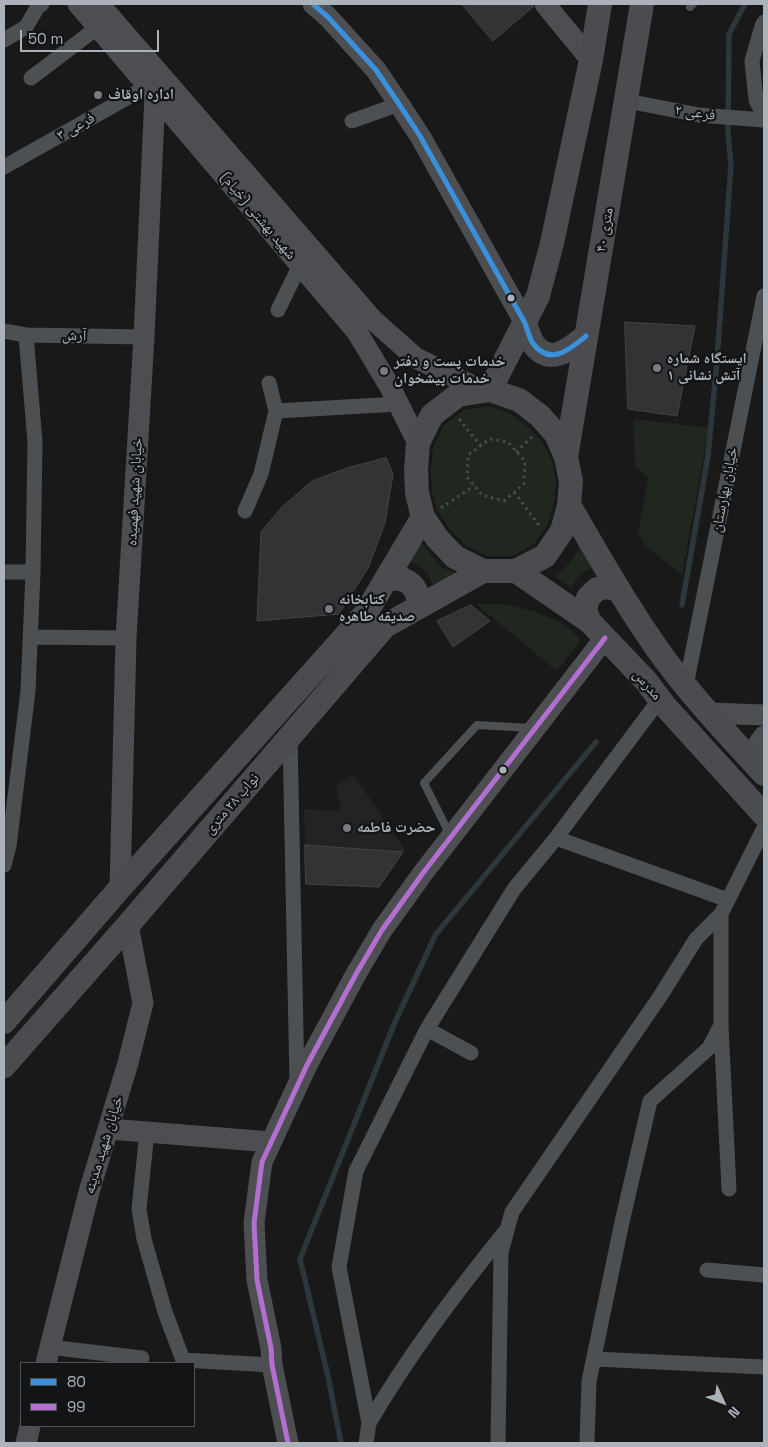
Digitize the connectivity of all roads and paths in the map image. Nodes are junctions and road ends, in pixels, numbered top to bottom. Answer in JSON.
{"nodes":[{"id":1,"x":42,"y":4,"type":"edge"},
{"id":2,"x":78,"y":4,"type":"edge"},
{"id":3,"x":99,"y":4,"type":"edge"},
{"id":4,"x":313,"y":4,"type":"edge"},
{"id":5,"x":544,"y":4,"type":"edge"},
{"id":6,"x":600,"y":4,"type":"edge"},
{"id":7,"x":642,"y":4,"type":"edge"},
{"id":8,"x":764,"y":22,"type":"edge"},
{"id":9,"x":98,"y":27,"type":"junction"},
{"id":10,"x":4,"y":40,"type":"edge"},
{"id":11,"x":591,"y":60,"type":"junction"},
{"id":12,"x":30,"y":78,"type":"dead end"},
{"id":13,"x":151,"y":91,"type":"junction"},
{"id":14,"x":627,"y":101,"type":"junction"},
{"id":15,"x":399,"y":104,"type":"junction"},
{"id":16,"x":764,"y":118,"type":"edge"},
{"id":17,"x":352,"y":121,"type":"dead end"},
{"id":18,"x":190,"y":135,"type":"junction"},
{"id":19,"x":152,"y":159,"type":"junction"},
{"id":20,"x":4,"y":167,"type":"edge"},
{"id":21,"x":300,"y":265,"type":"junction"},
{"id":22,"x":764,"y":296,"type":"edge"},
{"id":23,"x":278,"y":310,"type":"dead end"},
{"id":24,"x":525,"y":323,"type":"junction"},
{"id":25,"x":4,"y":331,"type":"edge"},
{"id":26,"x":26,"y":335,"type":"junction"},
{"id":27,"x":586,"y":336,"type":"junction"},
{"id":28,"x":144,"y":338,"type":"junction"},
{"id":29,"x":269,"y":383,"type":"dead end"},
{"id":30,"x":487,"y":391,"type":"junction"},
{"id":31,"x":398,"y":404,"type":"junction"},
{"id":32,"x":446,"y":405,"type":"junction"},
{"id":33,"x":276,"y":410,"type":"junction"},
{"id":34,"x":418,"y":443,"type":"junction"},
{"id":35,"x":481,"y":446,"type":"junction"},
{"id":36,"x":566,"y":457,"type":"junction"},
{"id":37,"x":474,"y":486,"type":"junction"},
{"id":38,"x":514,"y":492,"type":"junction"},
{"id":39,"x":569,"y":505,"type":"junction"},
{"id":40,"x":245,"y":511,"type":"dead end"},
{"id":41,"x":423,"y":517,"type":"junction"},
{"id":42,"x":552,"y":544,"type":"junction"},
{"id":43,"x":483,"y":571,"type":"junction"},
{"id":44,"x":516,"y":571,"type":"junction"},
{"id":45,"x":4,"y":572,"type":"edge"},
{"id":46,"x":33,"y":572,"type":"junction"},
{"id":47,"x":386,"y":580,"type":"junction"},
{"id":48,"x":620,"y":591,"type":"junction"},
{"id":49,"x":418,"y":607,"type":"junction"},
{"id":50,"x":589,"y":620,"type":"junction"},
{"id":51,"x":30,"y":637,"type":"junction"},
{"id":52,"x":126,"y":638,"type":"junction"},
{"id":53,"x":605,"y":638,"type":"junction"},
{"id":54,"x":686,"y":685,"type":"junction"},
{"id":55,"x":660,"y":699,"type":"junction"},
{"id":56,"x":709,"y":713,"type":"junction"},
{"id":57,"x":764,"y":715,"type":"edge"},
{"id":58,"x":535,"y":728,"type":"junction"},
{"id":59,"x":764,"y":736,"type":"edge"},
{"id":60,"x":290,"y":737,"type":"junction"},
{"id":61,"x":4,"y":762,"type":"edge"},
{"id":62,"x":19,"y":762,"type":"junction"},
{"id":63,"x":757,"y":766,"type":"edge"},
{"id":64,"x":764,"y":815,"type":"edge"},
{"id":65,"x":764,"y":828,"type":"edge"},
{"id":66,"x":451,"y":837,"type":"junction"},
{"id":67,"x":556,"y":838,"type":"junction"},
{"id":68,"x":4,"y":865,"type":"edge"},
{"id":69,"x":120,"y":888,"type":"junction"},
{"id":70,"x":725,"y":907,"type":"junction"},
{"id":71,"x":128,"y":925,"type":"junction"},
{"id":72,"x":4,"y":1022,"type":"edge"},
{"id":73,"x":721,"y":1025,"type":"junction"},
{"id":74,"x":427,"y":1029,"type":"junction"},
{"id":75,"x":471,"y":1053,"type":"dead end"},
{"id":76,"x":4,"y":1066,"type":"edge"},
{"id":77,"x":297,"y":1088,"type":"junction"},
{"id":78,"x":108,"y":1129,"type":"junction"},
{"id":79,"x":148,"y":1132,"type":"junction"},
{"id":80,"x":271,"y":1142,"type":"junction"},
{"id":81,"x":729,"y":1189,"type":"dead end"},
{"id":82,"x":508,"y":1228,"type":"junction"},
{"id":83,"x":707,"y":1270,"type":"dead end"},
{"id":84,"x":764,"y":1275,"type":"edge"},
{"id":85,"x":48,"y":1355,"type":"edge"},
{"id":86,"x":142,"y":1358,"type":"dead end"},
{"id":87,"x":594,"y":1359,"type":"junction"},
{"id":88,"x":272,"y":1365,"type":"junction"},
{"id":89,"x":764,"y":1367,"type":"edge"},
{"id":90,"x":369,"y":1423,"type":"junction"},
{"id":91,"x":30,"y":1427,"type":"edge"},
{"id":92,"x":26,"y":1443,"type":"edge"},
{"id":93,"x":288,"y":1443,"type":"edge"},
{"id":94,"x":366,"y":1443,"type":"edge"},
{"id":95,"x":498,"y":1443,"type":"edge"},
{"id":96,"x":587,"y":1443,"type":"edge"}],
"edges":[{"from":1,"to":10,"type":"street"},
{"from":2,"to":9,"type":"street","name":"شهید بهشتی (خیام)"},
{"from":3,"to":30,"type":"street","name":"شهید بهشتی (خیام)"},
{"from":4,"to":15,"type":"street"},
{"from":5,"to":11,"type":"street"},
{"from":6,"to":11,"type":"main road"},
{"from":7,"to":14,"type":"main road","name":"۴۰ متری"},
{"from":8,"to":16,"type":"street"},
{"from":9,"to":12,"type":"street"},
{"from":9,"to":13,"type":"street","name":"شهید بهشتی (خیام)"},
{"from":11,"to":24,"type":"main road"},
{"from":13,"to":18,"type":"street","name":"شهید بهشتی (خیام)"},
{"from":13,"to":19,"type":"street","name":"خیابان شهید فهمیده"},
{"from":13,"to":20,"type":"street","name":"فرعی ۳"},
{"from":14,"to":16,"type":"street","name":"فرعی ۲"},
{"from":14,"to":27,"type":"main road","name":"۴۰ متری"},
{"from":15,"to":17,"type":"street"},
{"from":15,"to":24,"type":"street"},
{"from":18,"to":19,"type":"street"},
{"from":18,"to":21,"type":"street","name":"شهید بهشتی (خیام)"},
{"from":19,"to":28,"type":"street","name":"خیابان شهید فهمیده"},
{"from":21,"to":23,"type":"street"},
{"from":21,"to":31,"type":"street","name":"شهید بهشتی (خیام)"},
{"from":22,"to":54,"type":"street","name":"خیابان بهارستان"},
{"from":24,"to":27,"type":"main road"},
{"from":24,"to":30,"type":"main road"},
{"from":25,"to":26,"type":"street","name":"آرش"},
{"from":26,"to":28,"type":"street","name":"آرش"},
{"from":26,"to":46,"type":"street"},
{"from":27,"to":36,"type":"main road","name":"۴۰ متری"},
{"from":28,"to":52,"type":"street","name":"خیابان شهید فهمیده"},
{"from":29,"to":33,"type":"street"},
{"from":30,"to":32,"type":"main road"},
{"from":30,"to":36,"type":"main road"},
{"from":31,"to":33,"type":"street"},
{"from":31,"to":34,"type":"street","name":"شهید بهشتی (خیام)"},
{"from":32,"to":34,"type":"main road"},
{"from":32,"to":35,"type":"path"},
{"from":33,"to":40,"type":"street"},
{"from":34,"to":41,"type":"main road"},
{"from":35,"to":37,"type":"path"},
{"from":35,"to":38,"type":"path"},
{"from":36,"to":39,"type":"main road"},
{"from":37,"to":38,"type":"path"},
{"from":37,"to":41,"type":"path"},
{"from":38,"to":42,"type":"path"},
{"from":39,"to":42,"type":"main road"},
{"from":39,"to":48,"type":"main road","name":"مدرس"},
{"from":41,"to":43,"type":"main road"},
{"from":41,"to":47,"type":"main road","name":"نواب ۲۸ متری"},
{"from":42,"to":44,"type":"main road"},
{"from":43,"to":44,"type":"main road"},
{"from":43,"to":49,"type":"main road","name":"نواب ۲۸ متری"},
{"from":44,"to":50,"type":"main road","name":"مدرس"},
{"from":45,"to":46,"type":"street"},
{"from":46,"to":51,"type":"street"},
{"from":47,"to":49,"type":"main road"},
{"from":47,"to":69,"type":"main road","name":"نواب ۲۸ متری"},
{"from":48,"to":50,"type":"main road"},
{"from":48,"to":54,"type":"main road","name":"مدرس"},
{"from":49,"to":60,"type":"main road","name":"نواب ۲۸ متری"},
{"from":50,"to":53,"type":"main road","name":"مدرس"},
{"from":51,"to":52,"type":"street"},
{"from":51,"to":62,"type":"street"},
{"from":52,"to":69,"type":"street","name":"خیابان شهید فهمیده"},
{"from":53,"to":55,"type":"main road","name":"مدرس"},
{"from":53,"to":58,"type":"street"},
{"from":54,"to":56,"type":"main road","name":"مدرس"},
{"from":55,"to":64,"type":"main road","name":"مدرس"},
{"from":55,"to":67,"type":"street"},
{"from":56,"to":57,"type":"street"},
{"from":56,"to":63,"type":"main road","name":"مدرس"},
{"from":58,"to":66,"type":"street"},
{"from":58,"to":66,"type":"lane"},
{"from":59,"to":63,"type":"street"},
{"from":60,"to":71,"type":"main road","name":"نواب ۲۸ متری"},
{"from":60,"to":77,"type":"street"},
{"from":61,"to":62,"type":"street"},
{"from":62,"to":68,"type":"street"},
{"from":65,"to":70,"type":"street"},
{"from":66,"to":77,"type":"street"},
{"from":67,"to":70,"type":"street"},
{"from":67,"to":74,"type":"street"},
{"from":69,"to":72,"type":"main road","name":"نواب ۲۸ متری"},
{"from":70,"to":73,"type":"street"},
{"from":70,"to":82,"type":"street"},
{"from":71,"to":76,"type":"main road","name":"نواب ۲۸ متری"},
{"from":71,"to":78,"type":"street","name":"خیابان شهید مدینه"},
{"from":73,"to":81,"type":"street"},
{"from":73,"to":87,"type":"street"},
{"from":74,"to":75,"type":"street"},
{"from":74,"to":90,"type":"street"},
{"from":77,"to":80,"type":"street"},
{"from":78,"to":79,"type":"street"},
{"from":78,"to":85,"type":"street","name":"خیابان شهید مدینه"},
{"from":79,"to":80,"type":"street"},
{"from":79,"to":88,"type":"street"},
{"from":80,"to":88,"type":"street"},
{"from":82,"to":90,"type":"street"},
{"from":82,"to":95,"type":"street"},
{"from":83,"to":84,"type":"street"},
{"from":85,"to":86,"type":"street"},
{"from":87,"to":89,"type":"street"},
{"from":87,"to":96,"type":"street"},
{"from":88,"to":93,"type":"street"},
{"from":90,"to":94,"type":"street"},
{"from":91,"to":92,"type":"street"}]}
